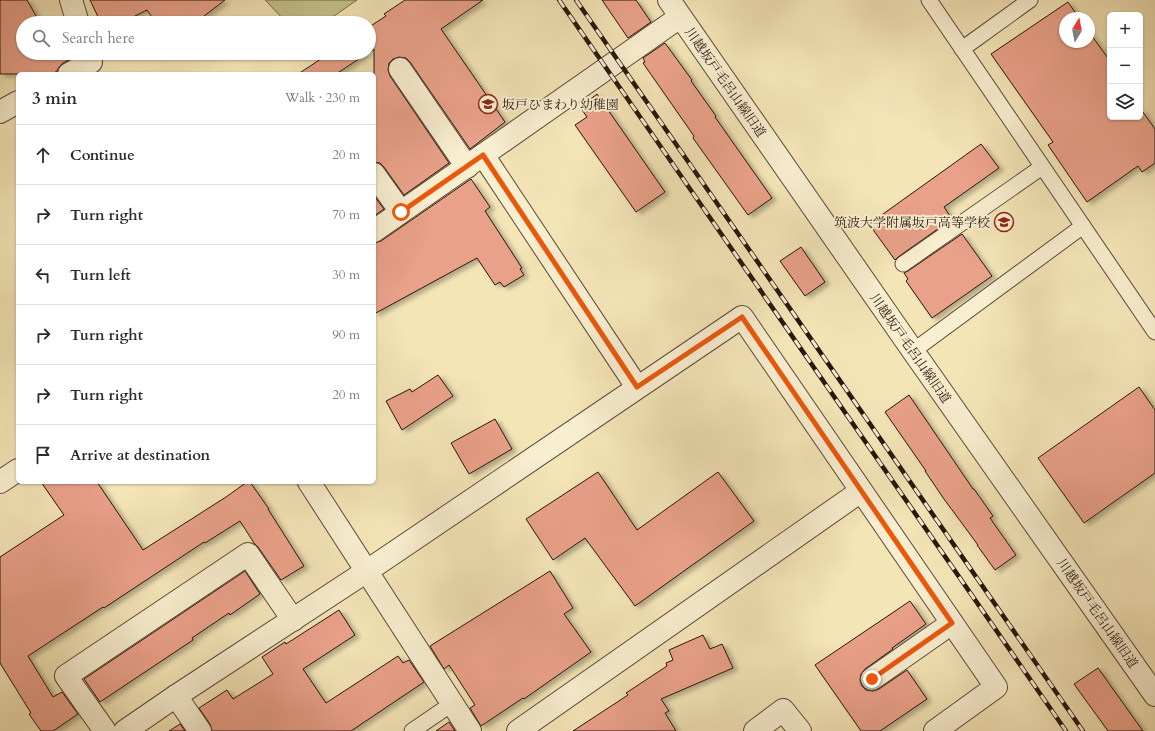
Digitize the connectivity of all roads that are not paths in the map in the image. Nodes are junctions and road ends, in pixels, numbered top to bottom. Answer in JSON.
{"nodes":[{"id":1,"x":71,"y":0,"type":"edge"},
{"id":2,"x":929,"y":0,"type":"edge"},
{"id":3,"x":1030,"y":0,"type":"edge"},
{"id":4,"x":675,"y":8,"type":"edge"},
{"id":5,"x":76,"y":16,"type":"edge"},
{"id":6,"x":962,"y":49,"type":"junction"},
{"id":7,"x":92,"y":63,"type":"edge"},
{"id":8,"x":400,"y":69,"type":"dead end"},
{"id":9,"x":73,"y":72,"type":"edge"},
{"id":10,"x":16,"y":103,"type":"edge"},
{"id":11,"x":0,"y":112,"type":"edge"},
{"id":12,"x":475,"y":161,"type":"junction"},
{"id":13,"x":1042,"y":167,"type":"junction"},
{"id":14,"x":376,"y":177,"type":"edge"},
{"id":15,"x":401,"y":212,"type":"junction"},
{"id":16,"x":1083,"y":226,"type":"junction"},
{"id":17,"x":376,"y":230,"type":"edge"},
{"id":18,"x":903,"y":264,"type":"dead end"},
{"id":19,"x":1155,"y":332,"type":"edge"},
{"id":20,"x":913,"y":351,"type":"junction"},
{"id":21,"x":637,"y":387,"type":"junction"},
{"id":22,"x":16,"y":471,"type":"edge"},
{"id":23,"x":0,"y":482,"type":"edge"},
{"id":24,"x":310,"y":484,"type":"edge"},
{"id":25,"x":861,"y":490,"type":"junction"},
{"id":26,"x":367,"y":571,"type":"junction"},
{"id":27,"x":293,"y":620,"type":"junction"},
{"id":28,"x":952,"y":623,"type":"junction"},
{"id":29,"x":872,"y":679,"type":"dead end"},
{"id":30,"x":1155,"y":695,"type":"edge"},
{"id":31,"x":176,"y":696,"type":"junction"},
{"id":32,"x":453,"y":703,"type":"junction"},
{"id":33,"x":105,"y":731,"type":"edge"},
{"id":34,"x":125,"y":731,"type":"edge"},
{"id":35,"x":200,"y":731,"type":"edge"},
{"id":36,"x":412,"y":731,"type":"edge"},
{"id":37,"x":470,"y":731,"type":"edge"},
{"id":38,"x":518,"y":731,"type":"edge"},
{"id":39,"x":755,"y":731,"type":"edge"},
{"id":40,"x":800,"y":731,"type":"edge"},
{"id":41,"x":935,"y":731,"type":"edge"}],
"edges":[{"from":1,"to":5,"type":"street"},
{"from":2,"to":6,"type":"lane"},
{"from":3,"to":6,"type":"lane"},
{"from":4,"to":12,"type":"street"},
{"from":4,"to":20,"type":"street","name":"川越坂戸毛呂山線旧道"},
{"from":6,"to":13,"type":"lane"},
{"from":7,"to":9,"type":"street"},
{"from":8,"to":12,"type":"street"},
{"from":10,"to":11,"type":"street"},
{"from":12,"to":15,"type":"street"},
{"from":12,"to":21,"type":"street"},
{"from":13,"to":16,"type":"lane"},
{"from":13,"to":18,"type":"lane"},
{"from":14,"to":15,"type":"street"},
{"from":15,"to":17,"type":"street"},
{"from":16,"to":19,"type":"lane"},
{"from":16,"to":20,"type":"lane"},
{"from":20,"to":30,"type":"street","name":"川越坂戸毛呂山線旧道"},
{"from":21,"to":25,"type":"street"},
{"from":21,"to":26,"type":"street"},
{"from":22,"to":23,"type":"street"},
{"from":24,"to":26,"type":"street"},
{"from":25,"to":28,"type":"street"},
{"from":25,"to":38,"type":"street"},
{"from":26,"to":27,"type":"street"},
{"from":26,"to":32,"type":"street"},
{"from":27,"to":31,"type":"street"},
{"from":27,"to":33,"type":"street"},
{"from":28,"to":29,"type":"street"},
{"from":28,"to":41,"type":"street"},
{"from":31,"to":34,"type":"street"},
{"from":31,"to":35,"type":"street"},
{"from":32,"to":36,"type":"lane"},
{"from":32,"to":37,"type":"street"},
{"from":39,"to":40,"type":"street"}]}
